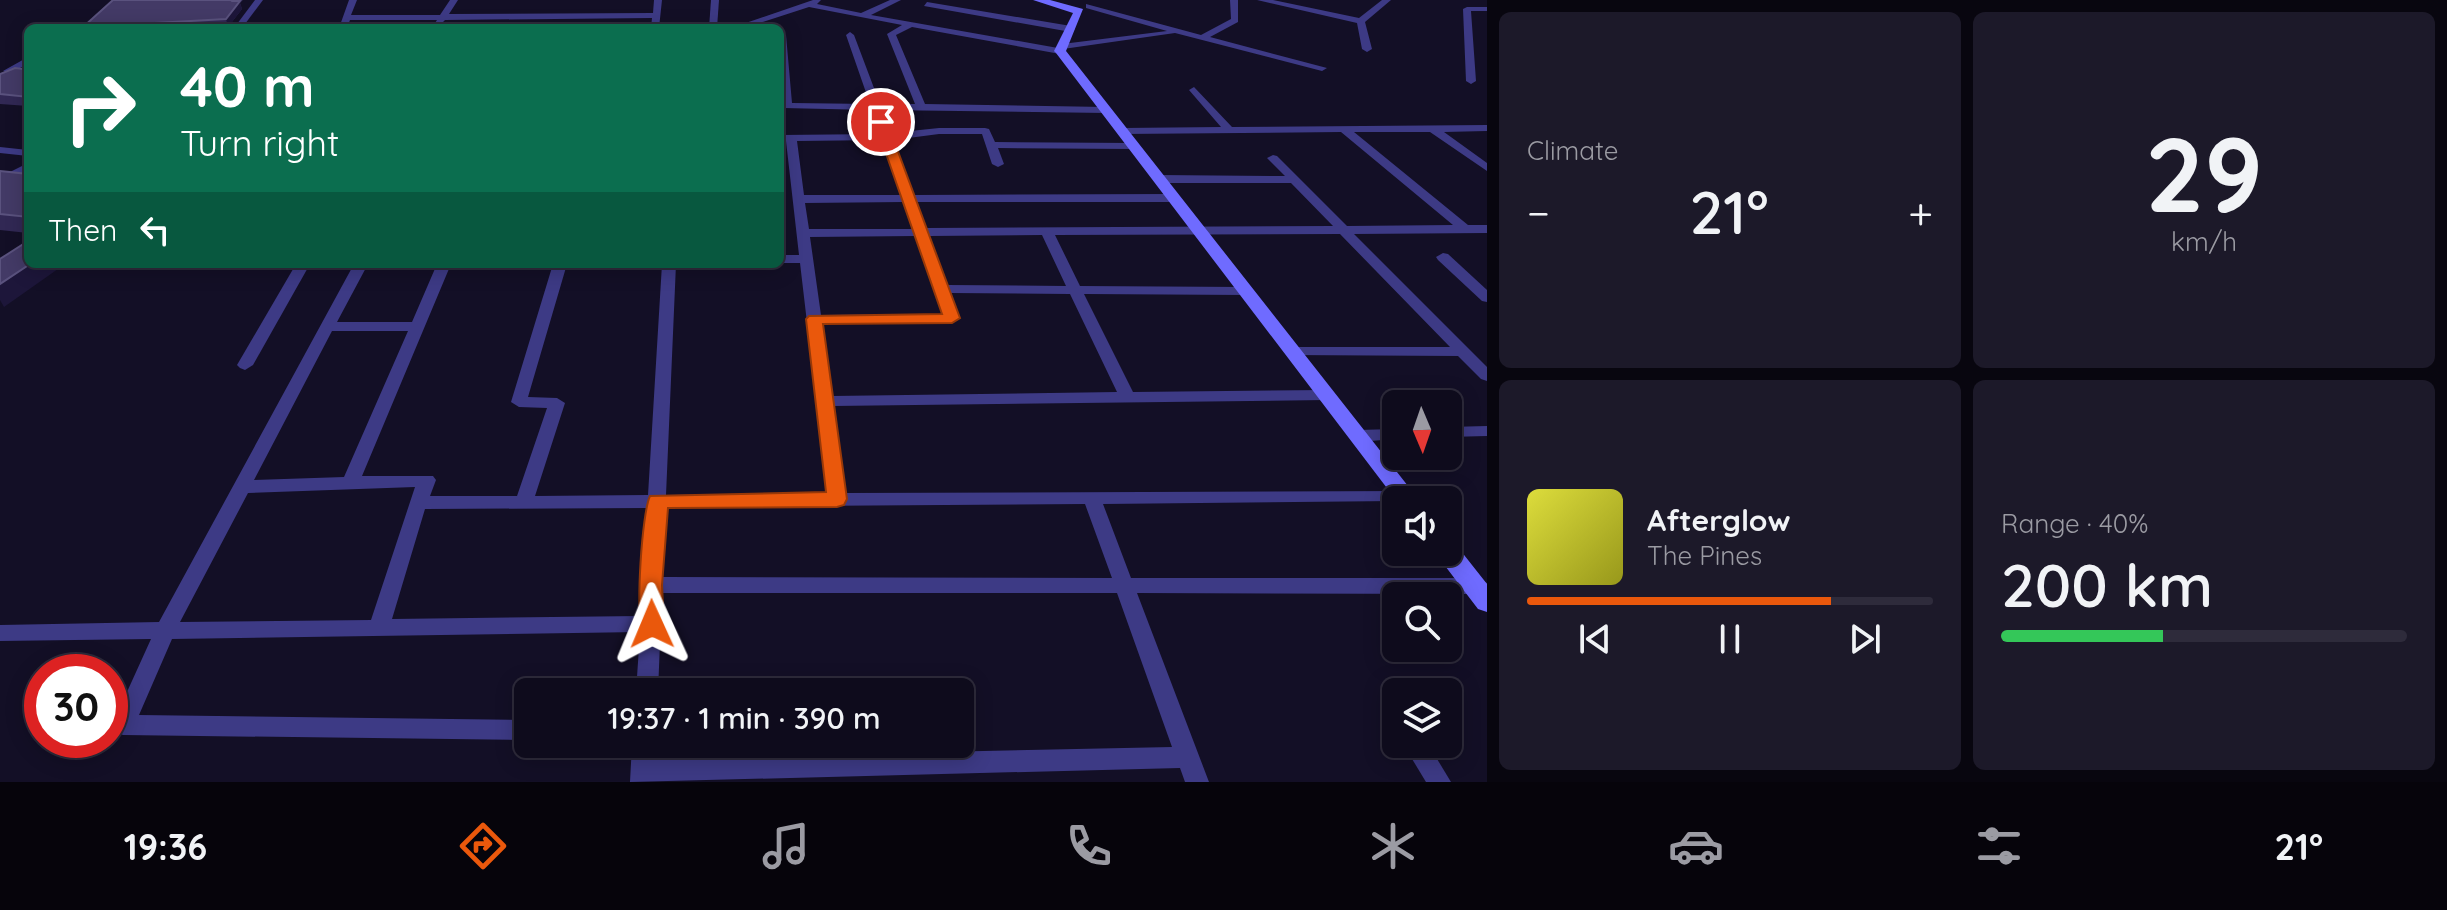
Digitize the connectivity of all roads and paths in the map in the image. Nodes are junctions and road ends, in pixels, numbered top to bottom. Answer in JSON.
{"nodes":[{"id":1,"x":259,"y":0,"type":"edge"},
{"id":2,"x":353,"y":0,"type":"edge"},
{"id":3,"x":454,"y":0,"type":"edge"},
{"id":4,"x":658,"y":0,"type":"edge"},
{"id":5,"x":715,"y":0,"type":"edge"},
{"id":6,"x":777,"y":0,"type":"edge"},
{"id":7,"x":820,"y":0,"type":"edge"},
{"id":8,"x":897,"y":0,"type":"edge"},
{"id":9,"x":1038,"y":0,"type":"edge"},
{"id":10,"x":1107,"y":0,"type":"edge"},
{"id":11,"x":1234,"y":0,"type":"edge"},
{"id":12,"x":1261,"y":0,"type":"edge"},
{"id":13,"x":1387,"y":0,"type":"edge"},
{"id":14,"x":1282,"y":2,"type":"edge"},
{"id":15,"x":808,"y":4,"type":"junction"},
{"id":16,"x":927,"y":4,"type":"dead end"},
{"id":17,"x":1083,"y":8,"type":"junction"},
{"id":18,"x":1487,"y":9,"type":"edge"},
{"id":19,"x":779,"y":14,"type":"junction"},
{"id":20,"x":656,"y":15,"type":"junction"},
{"id":21,"x":861,"y":16,"type":"junction"},
{"id":22,"x":443,"y":17,"type":"junction"},
{"id":23,"x":346,"y":18,"type":"junction"},
{"id":24,"x":1361,"y":21,"type":"junction"},
{"id":25,"x":241,"y":24,"type":"edge"},
{"id":26,"x":344,"y":24,"type":"edge"},
{"id":27,"x":439,"y":24,"type":"edge"},
{"id":28,"x":655,"y":24,"type":"edge"},
{"id":29,"x":713,"y":24,"type":"edge"},
{"id":30,"x":748,"y":24,"type":"edge"},
{"id":31,"x":910,"y":25,"type":"junction"},
{"id":32,"x":1071,"y":29,"type":"junction"},
{"id":33,"x":1180,"y":32,"type":"junction"},
{"id":34,"x":850,"y":35,"type":"dead end"},
{"id":35,"x":1203,"y":37,"type":"junction"},
{"id":36,"x":1061,"y":49,"type":"junction"},
{"id":37,"x":1367,"y":49,"type":"dead end"},
{"id":38,"x":24,"y":62,"type":"edge"},
{"id":39,"x":1322,"y":68,"type":"dead end"},
{"id":40,"x":24,"y":73,"type":"edge"},
{"id":41,"x":1471,"y":81,"type":"dead end"},
{"id":42,"x":1194,"y":90,"type":"dead end"},
{"id":43,"x":784,"y":106,"type":"edge"},
{"id":44,"x":876,"y":107,"type":"junction"},
{"id":45,"x":921,"y":107,"type":"junction"},
{"id":46,"x":976,"y":108,"type":"junction"},
{"id":47,"x":1106,"y":110,"type":"junction"},
{"id":48,"x":1342,"y":128,"type":"junction"},
{"id":49,"x":1432,"y":128,"type":"junction"},
{"id":50,"x":1487,"y":128,"type":"edge"},
{"id":51,"x":1229,"y":130,"type":"junction"},
{"id":52,"x":985,"y":131,"type":"junction"},
{"id":53,"x":1122,"y":131,"type":"junction"},
{"id":54,"x":887,"y":137,"type":"junction"},
{"id":55,"x":786,"y":138,"type":"edge"},
{"id":56,"x":991,"y":145,"type":"junction"},
{"id":57,"x":1133,"y":146,"type":"junction"},
{"id":58,"x":0,"y":150,"type":"edge"},
{"id":59,"x":24,"y":153,"type":"edge"},
{"id":60,"x":1273,"y":158,"type":"dead end"},
{"id":61,"x":787,"y":162,"type":"edge"},
{"id":62,"x":998,"y":164,"type":"dead end"},
{"id":63,"x":24,"y":168,"type":"edge"},
{"id":64,"x":1487,"y":168,"type":"edge"},
{"id":65,"x":1159,"y":179,"type":"junction"},
{"id":66,"x":1295,"y":180,"type":"junction"},
{"id":67,"x":0,"y":182,"type":"edge"},
{"id":68,"x":1173,"y":198,"type":"junction"},
{"id":69,"x":798,"y":199,"type":"junction"},
{"id":70,"x":909,"y":199,"type":"junction"},
{"id":71,"x":1465,"y":229,"type":"junction"},
{"id":72,"x":1487,"y":229,"type":"edge"},
{"id":73,"x":1344,"y":230,"type":"junction"},
{"id":74,"x":1199,"y":231,"type":"junction"},
{"id":75,"x":1047,"y":232,"type":"junction"},
{"id":76,"x":803,"y":233,"type":"junction"},
{"id":77,"x":921,"y":233,"type":"junction"},
{"id":78,"x":1443,"y":257,"type":"dead end"},
{"id":79,"x":784,"y":259,"type":"edge"},
{"id":80,"x":806,"y":259,"type":"junction"},
{"id":81,"x":301,"y":268,"type":"edge"},
{"id":82,"x":359,"y":268,"type":"edge"},
{"id":83,"x":442,"y":268,"type":"edge"},
{"id":84,"x":559,"y":268,"type":"edge"},
{"id":85,"x":669,"y":268,"type":"edge"},
{"id":86,"x":941,"y":289,"type":"junction"},
{"id":87,"x":1075,"y":290,"type":"junction"},
{"id":88,"x":1245,"y":291,"type":"junction"},
{"id":89,"x":1487,"y":298,"type":"edge"},
{"id":90,"x":814,"y":319,"type":"junction"},
{"id":91,"x":418,"y":326,"type":"junction"},
{"id":92,"x":328,"y":327,"type":"junction"},
{"id":93,"x":1463,"y":351,"type":"junction"},
{"id":94,"x":1292,"y":352,"type":"junction"},
{"id":95,"x":245,"y":365,"type":"dead end"},
{"id":96,"x":1487,"y":376,"type":"edge"},
{"id":97,"x":1326,"y":395,"type":"junction"},
{"id":98,"x":1127,"y":397,"type":"junction"},
{"id":99,"x":824,"y":401,"type":"junction"},
{"id":100,"x":1487,"y":431,"type":"edge"},
{"id":101,"x":1462,"y":432,"type":"edge"},
{"id":102,"x":1382,"y":435,"type":"edge"},
{"id":103,"x":1357,"y":436,"type":"junction"},
{"id":104,"x":350,"y":484,"type":"junction"},
{"id":105,"x":1397,"y":486,"type":"edge"},
{"id":106,"x":242,"y":487,"type":"junction"},
{"id":107,"x":1092,"y":498,"type":"junction"},
{"id":108,"x":1382,"y":498,"type":"edge"},
{"id":109,"x":837,"y":499,"type":"junction"},
{"id":110,"x":658,"y":501,"type":"junction"},
{"id":111,"x":524,"y":502,"type":"junction"},
{"id":112,"x":418,"y":503,"type":"junction"},
{"id":113,"x":1460,"y":566,"type":"edge"},
{"id":114,"x":651,"y":585,"type":"junction"},
{"id":115,"x":1124,"y":586,"type":"junction"},
{"id":116,"x":1483,"y":593,"type":"edge"},
{"id":117,"x":652,"y":624,"type":"junction"},
{"id":118,"x":379,"y":627,"type":"junction"},
{"id":119,"x":165,"y":631,"type":"junction"},
{"id":120,"x":0,"y":633,"type":"edge"},
{"id":121,"x":648,"y":678,"type":"edge"},
{"id":122,"x":514,"y":730,"type":"edge"},
{"id":123,"x":1188,"y":757,"type":"junction"},
{"id":124,"x":1424,"y":758,"type":"edge"},
{"id":125,"x":642,"y":776,"type":"edge"},
{"id":126,"x":1197,"y":782,"type":"edge"},
{"id":127,"x":1439,"y":782,"type":"edge"}],
"edges":[{"from":1,"to":25,"type":"street"},
{"from":2,"to":23,"type":"street"},
{"from":3,"to":22,"type":"street"},
{"from":4,"to":20,"type":"street"},
{"from":5,"to":29,"type":"street"},
{"from":6,"to":19,"type":"street"},
{"from":7,"to":15,"type":"street"},
{"from":8,"to":21,"type":"street"},
{"from":9,"to":17,"type":"street"},
{"from":10,"to":17,"type":"street"},
{"from":11,"to":35,"type":"street"},
{"from":12,"to":14,"type":"street"},
{"from":13,"to":24,"type":"street"},
{"from":14,"to":24,"type":"street"},
{"from":15,"to":19,"type":"street"},
{"from":15,"to":21,"type":"street"},
{"from":16,"to":32,"type":"street"},
{"from":17,"to":32,"type":"street"},
{"from":17,"to":33,"type":"street"},
{"from":18,"to":41,"type":"street"},
{"from":19,"to":30,"type":"street"},
{"from":20,"to":22,"type":"street"},
{"from":20,"to":28,"type":"street"},
{"from":21,"to":31,"type":"street"},
{"from":22,"to":23,"type":"street"},
{"from":22,"to":27,"type":"street"},
{"from":23,"to":26,"type":"street"},
{"from":24,"to":37,"type":"street"},
{"from":31,"to":36,"type":"street"},
{"from":31,"to":45,"type":"street"},
{"from":32,"to":36,"type":"street"},
{"from":33,"to":35,"type":"street"},
{"from":33,"to":36,"type":"street"},
{"from":34,"to":44,"type":"street"},
{"from":35,"to":39,"type":"street"},
{"from":36,"to":47,"type":"street"},
{"from":38,"to":40,"type":"street"},
{"from":42,"to":51,"type":"street"},
{"from":43,"to":44,"type":"street"},
{"from":44,"to":45,"type":"street"},
{"from":44,"to":54,"type":"street"},
{"from":45,"to":46,"type":"street"},
{"from":46,"to":47,"type":"street"},
{"from":46,"to":52,"type":"street"},
{"from":47,"to":53,"type":"street"},
{"from":48,"to":49,"type":"street"},
{"from":48,"to":51,"type":"street"},
{"from":48,"to":71,"type":"street"},
{"from":49,"to":50,"type":"street"},
{"from":49,"to":64,"type":"street"},
{"from":51,"to":53,"type":"street"},
{"from":52,"to":54,"type":"street"},
{"from":52,"to":56,"type":"street"},
{"from":53,"to":57,"type":"street"},
{"from":54,"to":55,"type":"street"},
{"from":54,"to":70,"type":"street"},
{"from":55,"to":61,"type":"street"},
{"from":56,"to":57,"type":"street"},
{"from":56,"to":62,"type":"street"},
{"from":57,"to":65,"type":"street"},
{"from":58,"to":59,"type":"street"},
{"from":60,"to":66,"type":"street"},
{"from":61,"to":69,"type":"street"},
{"from":63,"to":67,"type":"street"},
{"from":65,"to":66,"type":"street"},
{"from":65,"to":68,"type":"street"},
{"from":66,"to":73,"type":"street"},
{"from":68,"to":70,"type":"street"},
{"from":68,"to":74,"type":"street"},
{"from":69,"to":70,"type":"street"},
{"from":69,"to":76,"type":"street"},
{"from":70,"to":77,"type":"street"},
{"from":71,"to":72,"type":"street"},
{"from":71,"to":73,"type":"street"},
{"from":73,"to":74,"type":"street"},
{"from":73,"to":93,"type":"street"},
{"from":74,"to":75,"type":"street"},
{"from":74,"to":88,"type":"street"},
{"from":75,"to":77,"type":"street"},
{"from":75,"to":87,"type":"street"},
{"from":76,"to":77,"type":"street"},
{"from":76,"to":80,"type":"street"},
{"from":77,"to":86,"type":"street"},
{"from":78,"to":89,"type":"street"},
{"from":79,"to":80,"type":"street"},
{"from":80,"to":90,"type":"street"},
{"from":81,"to":95,"type":"street"},
{"from":82,"to":92,"type":"street"},
{"from":83,"to":91,"type":"street"},
{"from":84,"to":111,"type":"street"},
{"from":85,"to":110,"type":"street"},
{"from":86,"to":87,"type":"street"},
{"from":86,"to":90,"type":"street"},
{"from":87,"to":88,"type":"street"},
{"from":87,"to":98,"type":"street"},
{"from":88,"to":94,"type":"street"},
{"from":90,"to":99,"type":"street"},
{"from":91,"to":92,"type":"street"},
{"from":91,"to":104,"type":"street"},
{"from":92,"to":106,"type":"street"},
{"from":93,"to":94,"type":"street"},
{"from":93,"to":96,"type":"street"},
{"from":94,"to":97,"type":"street"},
{"from":97,"to":98,"type":"street"},
{"from":97,"to":103,"type":"street"},
{"from":98,"to":99,"type":"street"},
{"from":99,"to":109,"type":"street"},
{"from":100,"to":101,"type":"street"},
{"from":102,"to":103,"type":"street"},
{"from":103,"to":105,"type":"street"},
{"from":104,"to":106,"type":"street"},
{"from":104,"to":112,"type":"street"},
{"from":106,"to":119,"type":"street"},
{"from":107,"to":108,"type":"street"},
{"from":107,"to":109,"type":"street"},
{"from":107,"to":115,"type":"street"},
{"from":109,"to":110,"type":"street"},
{"from":110,"to":111,"type":"street"},
{"from":110,"to":114,"type":"street"},
{"from":111,"to":112,"type":"street"},
{"from":112,"to":118,"type":"street"},
{"from":113,"to":116,"type":"street"},
{"from":114,"to":115,"type":"street"},
{"from":114,"to":117,"type":"street"},
{"from":115,"to":116,"type":"street"},
{"from":115,"to":123,"type":"street"},
{"from":117,"to":118,"type":"street"},
{"from":117,"to":121,"type":"street"},
{"from":118,"to":119,"type":"street"},
{"from":119,"to":120,"type":"street"},
{"from":119,"to":122,"type":"street"},
{"from":123,"to":125,"type":"street"},
{"from":123,"to":126,"type":"street"},
{"from":124,"to":127,"type":"street"}]}
